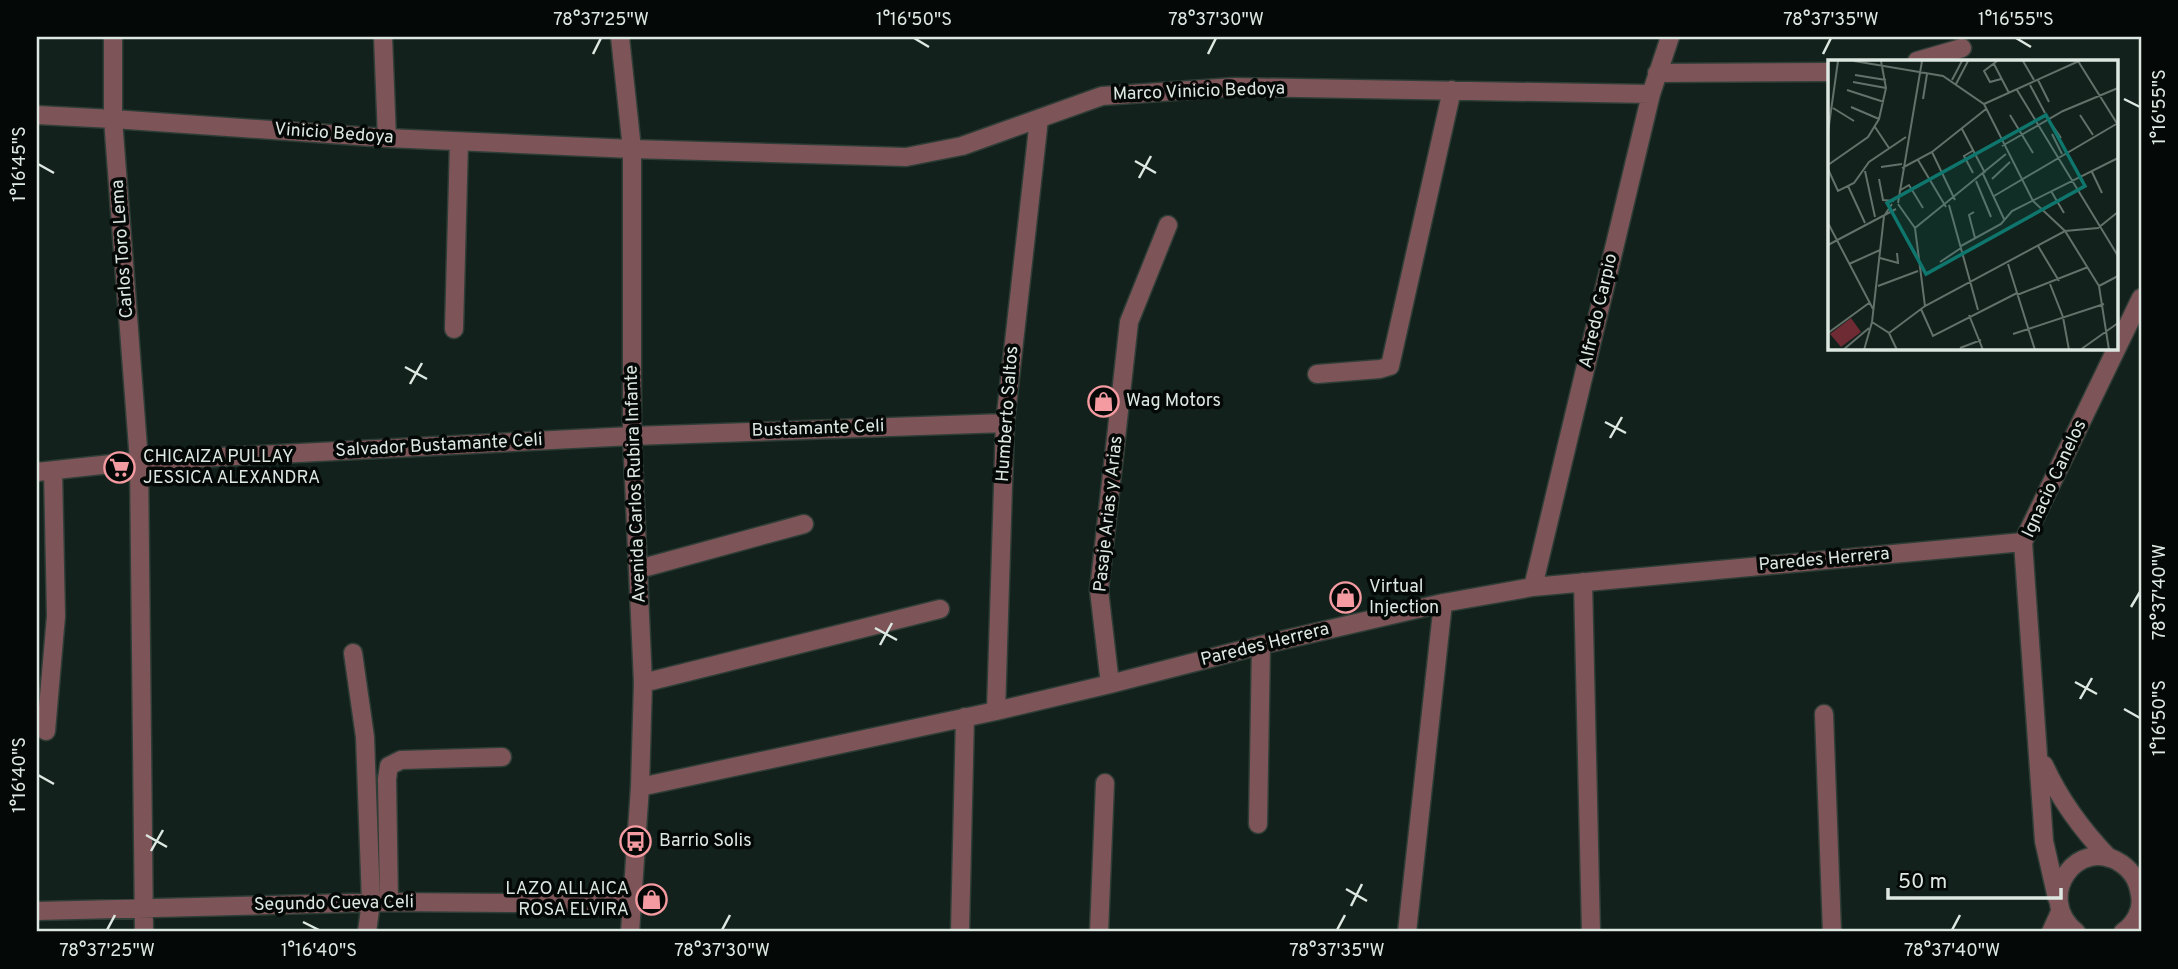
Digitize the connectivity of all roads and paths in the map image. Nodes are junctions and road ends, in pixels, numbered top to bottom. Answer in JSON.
{"nodes":[{"id":1,"x":113,"y":37,"type":"edge"},
{"id":2,"x":383,"y":37,"type":"edge"},
{"id":3,"x":620,"y":37,"type":"edge"},
{"id":4,"x":1670,"y":37,"type":"edge"},
{"id":5,"x":1962,"y":48,"type":"dead end"},
{"id":6,"x":1920,"y":60,"type":"edge"},
{"id":7,"x":1828,"y":72,"type":"edge"},
{"id":8,"x":1657,"y":73,"type":"junction"},
{"id":9,"x":1452,"y":90,"type":"junction"},
{"id":10,"x":1651,"y":94,"type":"junction"},
{"id":11,"x":37,"y":115,"type":"edge"},
{"id":12,"x":113,"y":119,"type":"junction"},
{"id":13,"x":1039,"y":119,"type":"junction"},
{"id":14,"x":387,"y":138,"type":"junction"},
{"id":15,"x":459,"y":142,"type":"junction"},
{"id":16,"x":632,"y":149,"type":"junction"},
{"id":17,"x":1168,"y":225,"type":"dead end"},
{"id":18,"x":2141,"y":298,"type":"edge"},
{"id":19,"x":454,"y":329,"type":"dead end"},
{"id":20,"x":2118,"y":346,"type":"edge"},
{"id":21,"x":2116,"y":350,"type":"edge"},
{"id":22,"x":1317,"y":374,"type":"dead end"},
{"id":23,"x":1005,"y":423,"type":"junction"},
{"id":24,"x":632,"y":436,"type":"junction"},
{"id":25,"x":139,"y":461,"type":"junction"},
{"id":26,"x":45,"y":472,"type":"edge"},
{"id":27,"x":804,"y":524,"type":"dead end"},
{"id":28,"x":2024,"y":542,"type":"junction"},
{"id":29,"x":639,"y":569,"type":"junction"},
{"id":30,"x":1583,"y":582,"type":"junction"},
{"id":31,"x":1533,"y":587,"type":"junction"},
{"id":32,"x":1443,"y":603,"type":"junction"},
{"id":33,"x":940,"y":609,"type":"dead end"},
{"id":34,"x":1261,"y":645,"type":"junction"},
{"id":35,"x":353,"y":653,"type":"dead end"},
{"id":36,"x":643,"y":683,"type":"junction"},
{"id":37,"x":1110,"y":684,"type":"junction"},
{"id":38,"x":996,"y":711,"type":"junction"},
{"id":39,"x":1824,"y":715,"type":"dead end"},
{"id":40,"x":965,"y":717,"type":"junction"},
{"id":41,"x":46,"y":731,"type":"dead end"},
{"id":42,"x":2039,"y":755,"type":"junction"},
{"id":43,"x":502,"y":757,"type":"dead end"},
{"id":44,"x":1105,"y":783,"type":"dead end"},
{"id":45,"x":640,"y":788,"type":"junction"},
{"id":46,"x":1258,"y":824,"type":"dead end"},
{"id":47,"x":2112,"y":859,"type":"junction"},
{"id":48,"x":2141,"y":869,"type":"edge"},
{"id":49,"x":371,"y":902,"type":"junction"},
{"id":50,"x":389,"y":902,"type":"junction"},
{"id":51,"x":632,"y":904,"type":"junction"},
{"id":52,"x":2058,"y":905,"type":"junction"},
{"id":53,"x":144,"y":908,"type":"junction"},
{"id":54,"x":37,"y":911,"type":"edge"},
{"id":55,"x":2131,"y":928,"type":"edge"},
{"id":56,"x":144,"y":932,"type":"edge"},
{"id":57,"x":367,"y":932,"type":"edge"},
{"id":58,"x":630,"y":932,"type":"edge"},
{"id":59,"x":960,"y":932,"type":"edge"},
{"id":60,"x":1099,"y":932,"type":"edge"},
{"id":61,"x":1407,"y":932,"type":"edge"},
{"id":62,"x":1591,"y":932,"type":"edge"},
{"id":63,"x":1832,"y":932,"type":"edge"},
{"id":64,"x":2051,"y":932,"type":"edge"},
{"id":65,"x":2076,"y":932,"type":"edge"}],
"edges":[{"from":1,"to":12,"type":"street","name":"Carlos Toro Lema"},
{"from":2,"to":14,"type":"street"},
{"from":3,"to":16,"type":"street","name":"Avenida Carlos Rubira Infante"},
{"from":4,"to":8,"type":"street","name":"Alfredo Carpio"},
{"from":5,"to":6,"type":"street"},
{"from":7,"to":8,"type":"street"},
{"from":8,"to":10,"type":"street","name":"Alfredo Carpio"},
{"from":9,"to":10,"type":"street","name":"Marco Vinicio Bedoya"},
{"from":9,"to":13,"type":"street","name":"Marco Vinicio Bedoya"},
{"from":9,"to":22,"type":"street"},
{"from":10,"to":31,"type":"street","name":"Alfredo Carpio"},
{"from":11,"to":12,"type":"street","name":"Vinicio Bedoya"},
{"from":12,"to":14,"type":"street","name":"Vinicio Bedoya"},
{"from":12,"to":25,"type":"street","name":"Carlos Toro Lema"},
{"from":13,"to":16,"type":"street","name":"Marco Vinicio Bedoya"},
{"from":13,"to":23,"type":"street","name":"Humberto Saltos"},
{"from":14,"to":15,"type":"street","name":"Vinicio Bedoya"},
{"from":15,"to":16,"type":"street","name":"Vinicio Bedoya"},
{"from":15,"to":19,"type":"street"},
{"from":16,"to":24,"type":"street","name":"Avenida Carlos Rubira Infante"},
{"from":17,"to":37,"type":"street","name":"Pasaje Arias y Arias"},
{"from":18,"to":20,"type":"street","name":"Ignacio Canelos"},
{"from":21,"to":28,"type":"street","name":"Ignacio Canelos"},
{"from":23,"to":24,"type":"street","name":"Bustamante Celi"},
{"from":23,"to":38,"type":"street","name":"Humberto Saltos"},
{"from":24,"to":25,"type":"street","name":"Salvador Bustamante Celi"},
{"from":24,"to":29,"type":"street","name":"Avenida Carlos Rubira Infante"},
{"from":25,"to":26,"type":"street","name":"Salvador Bustamante Celi"},
{"from":25,"to":53,"type":"street","name":"Carlos Toro Lema"},
{"from":26,"to":41,"type":"street"},
{"from":27,"to":29,"type":"street"},
{"from":28,"to":30,"type":"street","name":"Paredes Herrera"},
{"from":28,"to":42,"type":"street","name":"Ignacio Canelos"},
{"from":29,"to":36,"type":"street","name":"Avenida Carlos Rubira Infante"},
{"from":30,"to":31,"type":"street","name":"Paredes Herrera"},
{"from":30,"to":62,"type":"street"},
{"from":31,"to":32,"type":"street","name":"Paredes Herrera"},
{"from":32,"to":34,"type":"street","name":"Paredes Herrera"},
{"from":32,"to":61,"type":"street"},
{"from":33,"to":36,"type":"street"},
{"from":34,"to":37,"type":"street","name":"Paredes Herrera"},
{"from":34,"to":46,"type":"street"},
{"from":35,"to":49,"type":"street"},
{"from":36,"to":45,"type":"street","name":"Avenida Carlos Rubira Infante"},
{"from":37,"to":38,"type":"street","name":"Paredes Herrera"},
{"from":38,"to":40,"type":"street","name":"Paredes Herrera"},
{"from":39,"to":63,"type":"street"},
{"from":40,"to":45,"type":"street","name":"Paredes Herrera"},
{"from":40,"to":59,"type":"street"},
{"from":42,"to":47,"type":"street","name":"Ignacio Canelos"},
{"from":42,"to":52,"type":"street","name":"Ignacio Canelos"},
{"from":43,"to":50,"type":"street"},
{"from":44,"to":60,"type":"street"},
{"from":45,"to":51,"type":"street","name":"Avenida Carlos Rubira Infante"},
{"from":47,"to":48,"type":"street"},
{"from":47,"to":52,"type":"street"},
{"from":47,"to":55,"type":"street","name":"Ignacio Canelos"},
{"from":49,"to":50,"type":"street","name":"Segundo Cueva Celi"},
{"from":49,"to":53,"type":"street","name":"Segundo Cueva Celi"},
{"from":49,"to":57,"type":"street"},
{"from":50,"to":51,"type":"street","name":"Segundo Cueva Celi"},
{"from":51,"to":58,"type":"street","name":"Avenida Carlos Rubira Infante"},
{"from":52,"to":64,"type":"street"},
{"from":52,"to":65,"type":"street"},
{"from":53,"to":54,"type":"street","name":"Segundo Cueva Celi"},
{"from":53,"to":56,"type":"street"}]}
